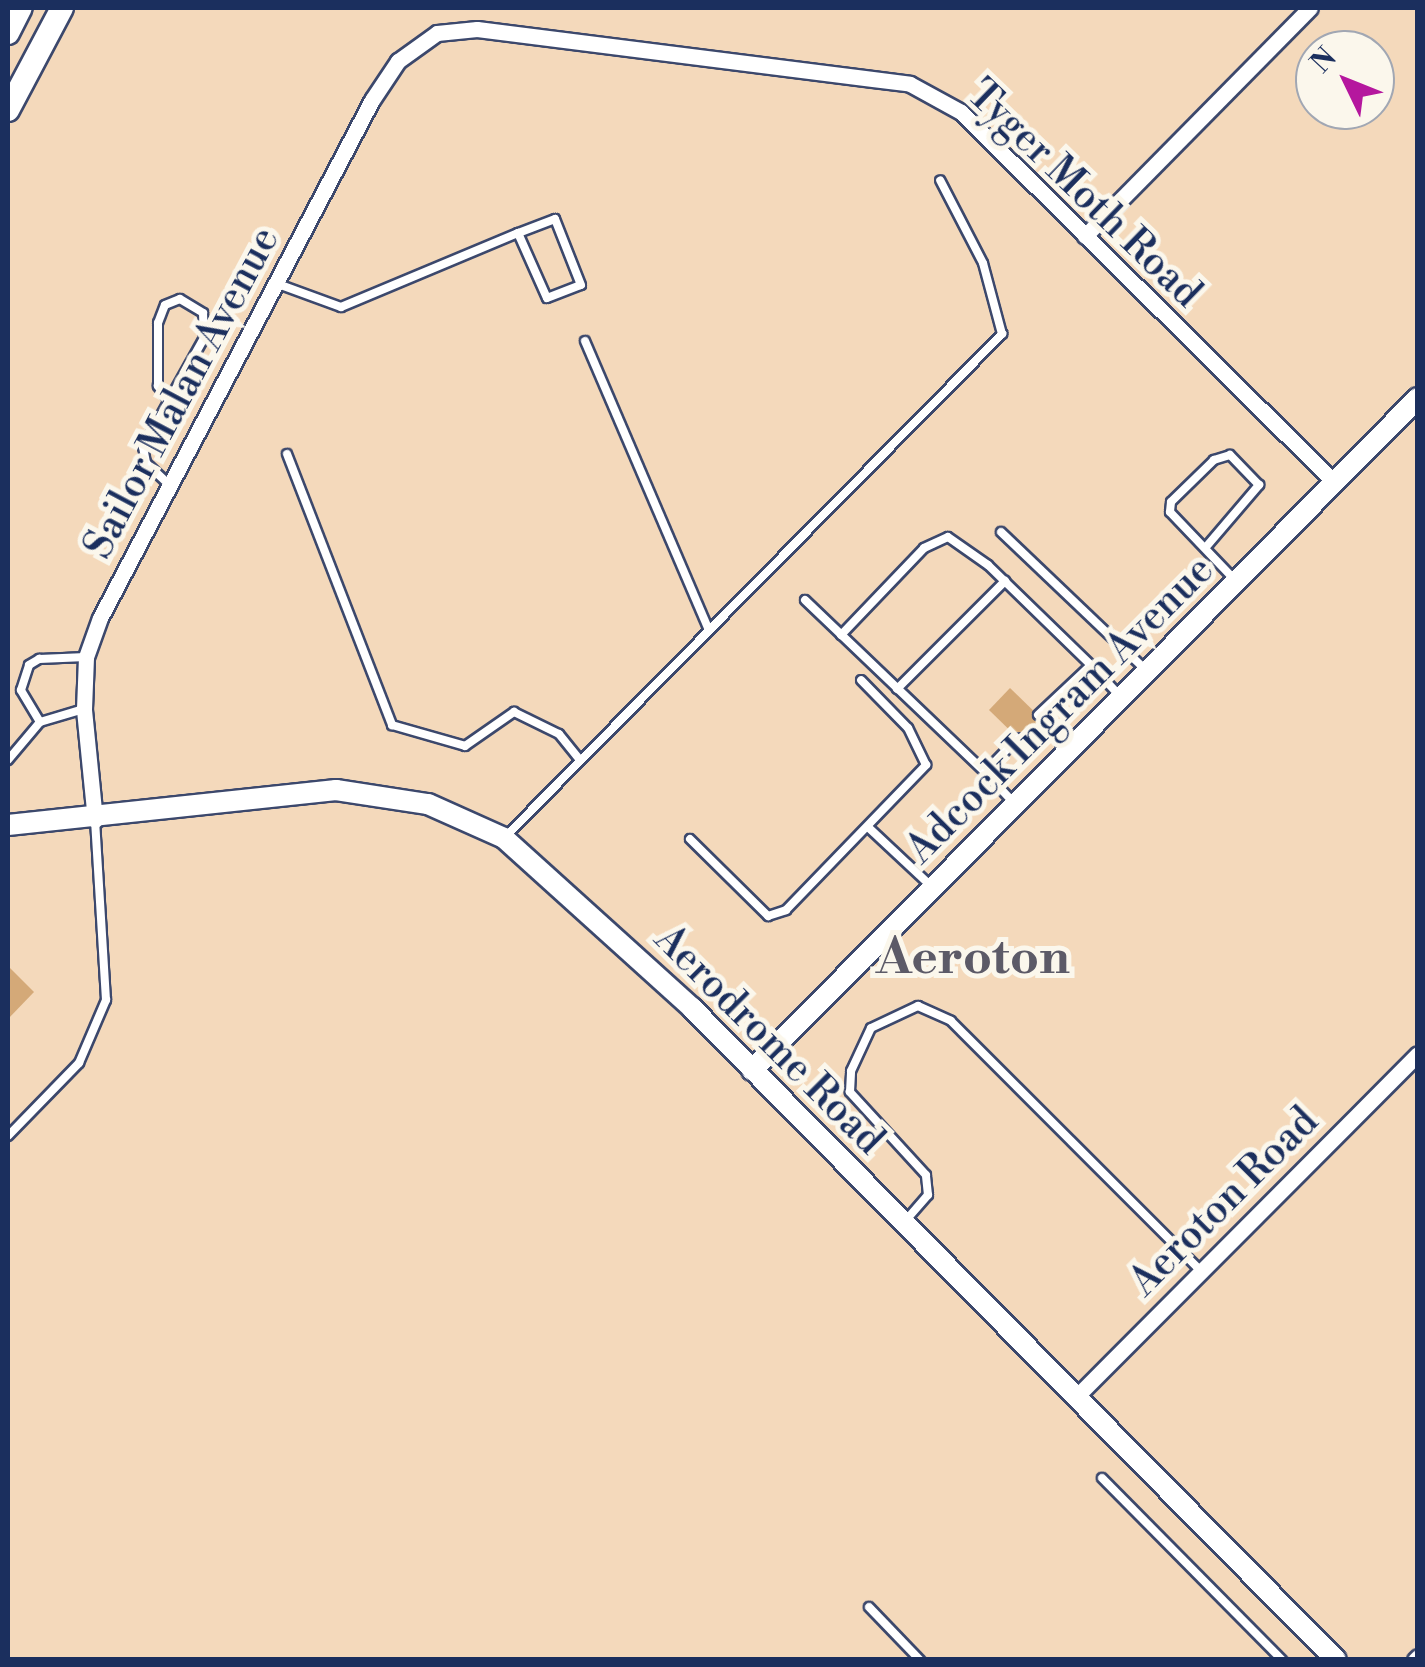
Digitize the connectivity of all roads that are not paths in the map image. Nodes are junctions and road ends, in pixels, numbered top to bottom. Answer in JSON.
{"nodes":[{"id":1,"x":21,"y":8,"type":"edge"},
{"id":2,"x":62,"y":8,"type":"edge"},
{"id":3,"x":1310,"y":8,"type":"edge"},
{"id":4,"x":8,"y":33,"type":"edge"},
{"id":5,"x":437,"y":34,"type":"joint"},
{"id":6,"x":8,"y":110,"type":"edge"},
{"id":7,"x":940,"y":180,"type":"dead end"},
{"id":8,"x":518,"y":233,"type":"junction"},
{"id":9,"x":1085,"y":236,"type":"junction"},
{"id":10,"x":278,"y":284,"type":"junction"},
{"id":11,"x":584,"y":341,"type":"dead end"},
{"id":12,"x":166,"y":397,"type":"junction"},
{"id":13,"x":1418,"y":398,"type":"edge"},
{"id":14,"x":287,"y":454,"type":"dead end"},
{"id":15,"x":1334,"y":482,"type":"junction"},
{"id":16,"x":170,"y":485,"type":"junction"},
{"id":17,"x":1000,"y":532,"type":"dead end"},
{"id":18,"x":1206,"y":547,"type":"junction"},
{"id":19,"x":1004,"y":581,"type":"junction"},
{"id":20,"x":1236,"y":581,"type":"junction"},
{"id":21,"x":805,"y":600,"type":"dead end"},
{"id":22,"x":709,"y":630,"type":"junction"},
{"id":23,"x":841,"y":635,"type":"junction"},
{"id":24,"x":86,"y":657,"type":"junction"},
{"id":25,"x":1090,"y":664,"type":"junction"},
{"id":26,"x":1147,"y":671,"type":"junction"},
{"id":27,"x":861,"y":680,"type":"dead end"},
{"id":28,"x":897,"y":690,"type":"junction"},
{"id":29,"x":1121,"y":697,"type":"junction"},
{"id":30,"x":84,"y":709,"type":"junction"},
{"id":31,"x":1038,"y":715,"type":"dead end"},
{"id":32,"x":40,"y":722,"type":"junction"},
{"id":33,"x":1018,"y":738,"type":"dead end"},
{"id":34,"x":12,"y":746,"type":"edge"},
{"id":35,"x":8,"y":760,"type":"edge"},
{"id":36,"x":580,"y":760,"type":"junction"},
{"id":37,"x":984,"y":772,"type":"junction"},
{"id":38,"x":1016,"y":804,"type":"junction"},
{"id":39,"x":95,"y":820,"type":"junction"},
{"id":40,"x":8,"y":825,"type":"edge"},
{"id":41,"x":869,"y":828,"type":"junction"},
{"id":42,"x":504,"y":838,"type":"junction"},
{"id":43,"x":690,"y":839,"type":"dead end"},
{"id":44,"x":934,"y":888,"type":"junction"},
{"id":45,"x":1418,"y":1054,"type":"edge"},
{"id":46,"x":752,"y":1070,"type":"junction"},
{"id":47,"x":8,"y":1136,"type":"edge"},
{"id":48,"x":904,"y":1222,"type":"junction"},
{"id":49,"x":1201,"y":1271,"type":"junction"},
{"id":50,"x":1076,"y":1397,"type":"junction"},
{"id":51,"x":1102,"y":1478,"type":"dead end"},
{"id":52,"x":869,"y":1607,"type":"dead end"},
{"id":53,"x":920,"y":1660,"type":"edge"},
{"id":54,"x":1282,"y":1660,"type":"edge"},
{"id":55,"x":1336,"y":1660,"type":"edge"}],
"edges":[{"from":1,"to":4,"type":"main road"},
{"from":2,"to":6,"type":"main road"},
{"from":3,"to":9,"type":"street"},
{"from":5,"to":9,"type":"street","name":"Tyger Moth Road"},
{"from":5,"to":10,"type":"street","name":"Sailor Malan Avenue"},
{"from":7,"to":22,"type":"lane"},
{"from":8,"to":8,"type":"lane"},
{"from":8,"to":10,"type":"lane"},
{"from":9,"to":15,"type":"street","name":"Tyger Moth Road"},
{"from":10,"to":16,"type":"street","name":"Sailor Malan Avenue"},
{"from":11,"to":22,"type":"lane"},
{"from":12,"to":12,"type":"lane"},
{"from":12,"to":16,"type":"lane"},
{"from":13,"to":15,"type":"street","name":"Adcock Ingram Avenue"},
{"from":14,"to":36,"type":"lane"},
{"from":15,"to":20,"type":"street","name":"Adcock Ingram Avenue"},
{"from":16,"to":24,"type":"street","name":"Sailor Malan Avenue"},
{"from":17,"to":26,"type":"lane"},
{"from":18,"to":18,"type":"lane"},
{"from":18,"to":20,"type":"lane"},
{"from":19,"to":23,"type":"lane"},
{"from":19,"to":25,"type":"lane"},
{"from":19,"to":28,"type":"lane"},
{"from":20,"to":26,"type":"street","name":"Adcock Ingram Avenue"},
{"from":21,"to":23,"type":"lane"},
{"from":22,"to":36,"type":"lane"},
{"from":23,"to":28,"type":"lane"},
{"from":24,"to":30,"type":"street","name":"Sailor Malan Avenue"},
{"from":24,"to":32,"type":"lane"},
{"from":25,"to":29,"type":"lane"},
{"from":25,"to":31,"type":"lane"},
{"from":26,"to":29,"type":"street","name":"Adcock Ingram Avenue"},
{"from":27,"to":41,"type":"lane"},
{"from":28,"to":37,"type":"lane"},
{"from":29,"to":38,"type":"street","name":"Adcock Ingram Avenue"},
{"from":30,"to":32,"type":"lane"},
{"from":30,"to":39,"type":"street","name":"Sailor Malan Avenue"},
{"from":32,"to":34,"type":"lane"},
{"from":33,"to":37,"type":"lane"},
{"from":34,"to":35,"type":"lane"},
{"from":36,"to":42,"type":"lane"},
{"from":37,"to":38,"type":"lane"},
{"from":38,"to":44,"type":"street","name":"Adcock Ingram Avenue"},
{"from":39,"to":40,"type":"street","name":"Aerodrome Road"},
{"from":39,"to":42,"type":"street","name":"Aerodrome Road"},
{"from":39,"to":47,"type":"lane"},
{"from":41,"to":43,"type":"lane"},
{"from":41,"to":44,"type":"lane"},
{"from":42,"to":46,"type":"street","name":"Aerodrome Road"},
{"from":44,"to":46,"type":"street","name":"Adcock Ingram Avenue"},
{"from":45,"to":49,"type":"street","name":"Aeroton Road"},
{"from":46,"to":48,"type":"street","name":"Aerodrome Road"},
{"from":48,"to":49,"type":"lane"},
{"from":48,"to":50,"type":"street","name":"Aerodrome Road"},
{"from":49,"to":50,"type":"street","name":"Aeroton Road"},
{"from":50,"to":55,"type":"street","name":"Aerodrome Road"},
{"from":51,"to":54,"type":"lane"},
{"from":52,"to":53,"type":"lane"}]}
